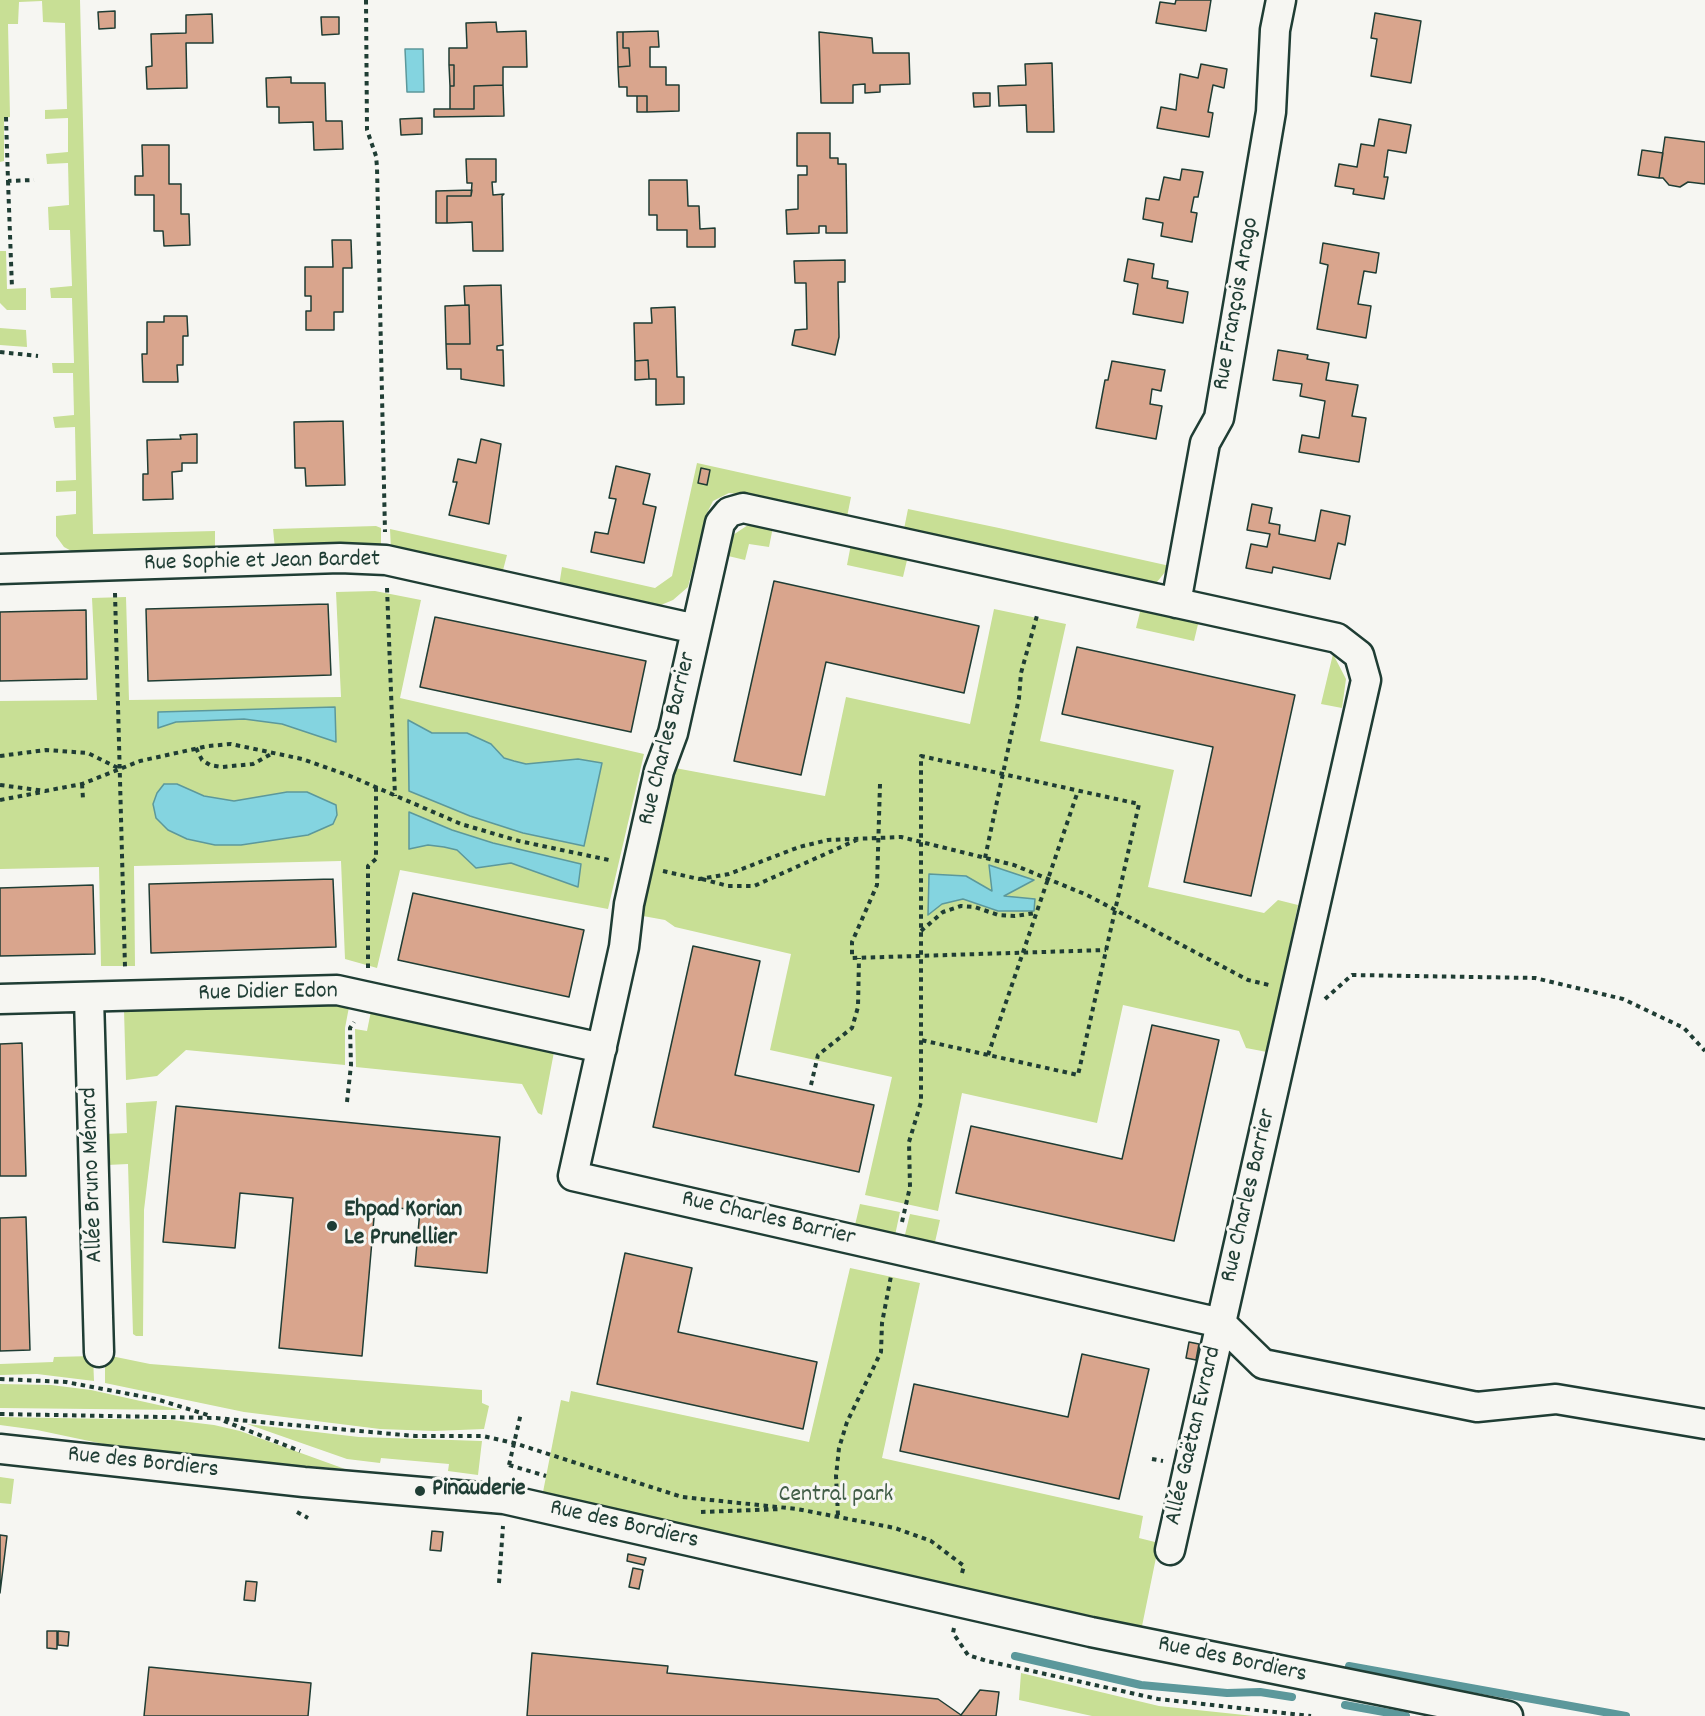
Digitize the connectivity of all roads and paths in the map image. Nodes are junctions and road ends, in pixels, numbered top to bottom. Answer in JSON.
{"nodes":[{"id":1,"x":366,"y":0,"type":"edge"},
{"id":2,"x":1281,"y":0,"type":"edge"},
{"id":3,"x":6,"y":117,"type":"dead end"},
{"id":4,"x":34,"y":180,"type":"dead end"},
{"id":5,"x":8,"y":181,"type":"junction"},
{"id":6,"x":12,"y":288,"type":"dead end"},
{"id":7,"x":0,"y":352,"type":"edge"},
{"id":8,"x":38,"y":356,"type":"dead end"},
{"id":9,"x":386,"y":561,"type":"junction"},
{"id":10,"x":114,"y":566,"type":"junction"},
{"id":11,"x":0,"y":569,"type":"edge"},
{"id":12,"x":1176,"y":603,"type":"junction"},
{"id":13,"x":1038,"y":612,"type":"dead end"},
{"id":14,"x":696,"y":629,"type":"junction"},
{"id":15,"x":196,"y":748,"type":"dead end"},
{"id":16,"x":274,"y":753,"type":"dead end"},
{"id":17,"x":0,"y":756,"type":"edge"},
{"id":18,"x":120,"y":769,"type":"junction"},
{"id":19,"x":1003,"y":774,"type":"junction"},
{"id":20,"x":82,"y":784,"type":"dead end"},
{"id":21,"x":880,"y":784,"type":"dead end"},
{"id":22,"x":376,"y":787,"type":"dead end"},
{"id":23,"x":45,"y":791,"type":"dead end"},
{"id":24,"x":1078,"y":791,"type":"junction"},
{"id":25,"x":394,"y":797,"type":"dead end"},
{"id":26,"x":83,"y":799,"type":"dead end"},
{"id":27,"x":0,"y":800,"type":"edge"},
{"id":28,"x":863,"y":837,"type":"dead end"},
{"id":29,"x":985,"y":858,"type":"dead end"},
{"id":30,"x":699,"y":879,"type":"dead end"},
{"id":31,"x":1036,"y":913,"type":"junction"},
{"id":32,"x":921,"y":931,"type":"junction"},
{"id":33,"x":1106,"y":950,"type":"junction"},
{"id":34,"x":1023,"y":953,"type":"junction"},
{"id":35,"x":921,"y":956,"type":"junction"},
{"id":36,"x":859,"y":958,"type":"junction"},
{"id":37,"x":362,"y":996,"type":"junction"},
{"id":38,"x":126,"y":997,"type":"junction"},
{"id":39,"x":88,"y":998,"type":"junction"},
{"id":40,"x":0,"y":999,"type":"edge"},
{"id":41,"x":1293,"y":1003,"type":"junction"},
{"id":42,"x":921,"y":1040,"type":"junction"},
{"id":43,"x":602,"y":1048,"type":"junction"},
{"id":44,"x":1705,"y":1051,"type":"edge"},
{"id":45,"x":988,"y":1055,"type":"junction"},
{"id":46,"x":811,"y":1085,"type":"dead end"},
{"id":47,"x":347,"y":1102,"type":"dead end"},
{"id":48,"x":897,"y":1249,"type":"junction"},
{"id":49,"x":1221,"y":1323,"type":"junction"},
{"id":50,"x":99,"y":1352,"type":"dead end"},
{"id":51,"x":0,"y":1379,"type":"edge"},
{"id":52,"x":521,"y":1413,"type":"dead end"},
{"id":53,"x":0,"y":1414,"type":"edge"},
{"id":54,"x":216,"y":1418,"type":"junction"},
{"id":55,"x":1705,"y":1424,"type":"edge"},
{"id":56,"x":514,"y":1443,"type":"junction"},
{"id":57,"x":0,"y":1449,"type":"edge"},
{"id":58,"x":311,"y":1455,"type":"dead end"},
{"id":59,"x":509,"y":1465,"type":"junction"},
{"id":60,"x":507,"y":1475,"type":"dead end"},
{"id":61,"x":552,"y":1478,"type":"dead end"},
{"id":62,"x":797,"y":1509,"type":"junction"},
{"id":63,"x":697,"y":1512,"type":"dead end"},
{"id":64,"x":838,"y":1515,"type":"junction"},
{"id":65,"x":503,"y":1524,"type":"dead end"},
{"id":66,"x":1170,"y":1550,"type":"dead end"},
{"id":67,"x":499,"y":1582,"type":"dead end"},
{"id":68,"x":957,"y":1603,"type":"junction"},
{"id":69,"x":1311,"y":1716,"type":"edge"},
{"id":70,"x":1508,"y":1716,"type":"edge"}],
"edges":[{"from":1,"to":9,"type":"path"},
{"from":2,"to":12,"type":"street","name":"Rue François Arago"},
{"from":3,"to":5,"type":"path"},
{"from":4,"to":5,"type":"path"},
{"from":5,"to":6,"type":"path"},
{"from":7,"to":8,"type":"path"},
{"from":9,"to":10,"type":"street","name":"Rue Sophie et Jean Bardet"},
{"from":9,"to":14,"type":"street","name":"Rue Sophie et Jean Bardet"},
{"from":9,"to":25,"type":"path"},
{"from":10,"to":11,"type":"street","name":"Rue Sophie et Jean Bardet"},
{"from":10,"to":18,"type":"path"},
{"from":12,"to":14,"type":"street","name":"Rue Charles Barrier"},
{"from":12,"to":41,"type":"street","name":"Rue Charles Barrier"},
{"from":13,"to":19,"type":"path"},
{"from":14,"to":43,"type":"street","name":"Rue Charles Barrier"},
{"from":15,"to":16,"type":"path"},
{"from":17,"to":18,"type":"path"},
{"from":18,"to":38,"type":"path"},
{"from":19,"to":24,"type":"path"},
{"from":19,"to":29,"type":"path"},
{"from":19,"to":32,"type":"path"},
{"from":20,"to":26,"type":"path"},
{"from":21,"to":36,"type":"path"},
{"from":22,"to":37,"type":"path"},
{"from":23,"to":27,"type":"path"},
{"from":24,"to":31,"type":"path"},
{"from":24,"to":33,"type":"path"},
{"from":28,"to":30,"type":"path"},
{"from":31,"to":32,"type":"path"},
{"from":31,"to":34,"type":"path"},
{"from":32,"to":35,"type":"path"},
{"from":33,"to":34,"type":"path"},
{"from":33,"to":45,"type":"path"},
{"from":34,"to":35,"type":"path"},
{"from":34,"to":45,"type":"path"},
{"from":35,"to":36,"type":"path"},
{"from":35,"to":42,"type":"path"},
{"from":36,"to":46,"type":"path"},
{"from":37,"to":38,"type":"street","name":"Rue Didier Edon"},
{"from":37,"to":43,"type":"street","name":"Rue Didier Edon"},
{"from":37,"to":47,"type":"path"},
{"from":38,"to":39,"type":"street","name":"Rue Didier Edon"},
{"from":39,"to":40,"type":"street","name":"Rue Didier Edon"},
{"from":39,"to":50,"type":"street","name":"Allée Bruno Ménard"},
{"from":41,"to":44,"type":"path"},
{"from":41,"to":49,"type":"street","name":"Rue Charles Barrier"},
{"from":42,"to":45,"type":"path"},
{"from":42,"to":48,"type":"path"},
{"from":43,"to":48,"type":"street","name":"Rue Charles Barrier"},
{"from":48,"to":49,"type":"street","name":"Rue Charles Barrier"},
{"from":48,"to":64,"type":"path"},
{"from":49,"to":55,"type":"street"},
{"from":49,"to":66,"type":"street","name":"Allée Gaëtan Evrard"},
{"from":51,"to":54,"type":"path","name":"Rue des Bordiers"},
{"from":52,"to":56,"type":"path"},
{"from":53,"to":54,"type":"path","name":"Rue des Bordiers"},
{"from":54,"to":56,"type":"path","name":"Rue des Bordiers"},
{"from":54,"to":58,"type":"path","name":"Rue des Bordiers"},
{"from":56,"to":59,"type":"path"},
{"from":56,"to":62,"type":"path","name":"Rue des Bordiers"},
{"from":57,"to":68,"type":"street","name":"Rue des Bordiers"},
{"from":59,"to":60,"type":"path"},
{"from":59,"to":61,"type":"path","name":"Rue des Bordiers"},
{"from":62,"to":63,"type":"path","name":"Rue des Bordiers"},
{"from":62,"to":64,"type":"path","name":"Rue des Bordiers"},
{"from":64,"to":68,"type":"path","name":"Rue des Bordiers"},
{"from":65,"to":67,"type":"path"},
{"from":68,"to":69,"type":"path","name":"Rue des Bordiers"},
{"from":68,"to":70,"type":"street","name":"Rue des Bordiers"}]}
